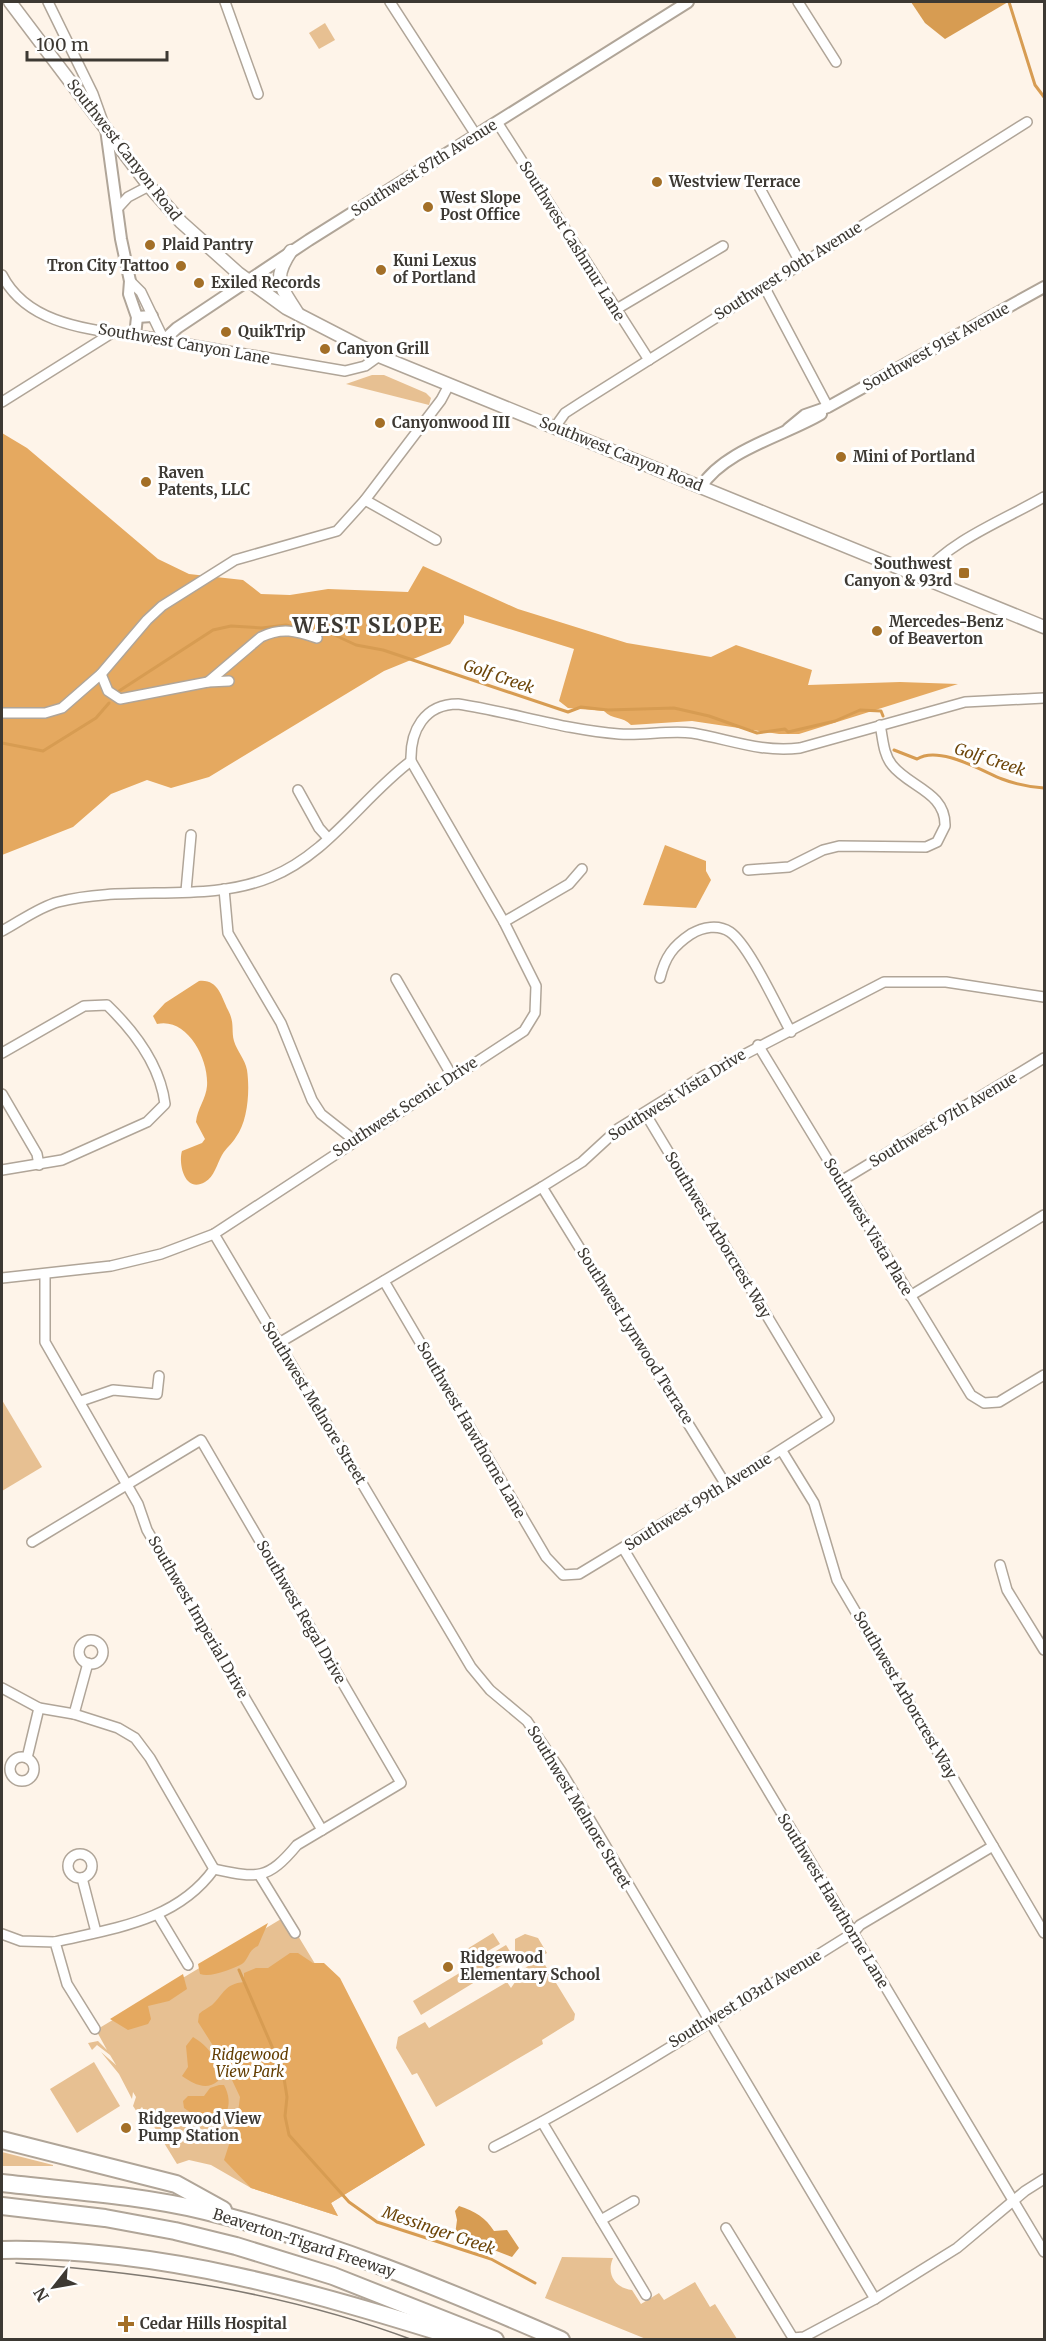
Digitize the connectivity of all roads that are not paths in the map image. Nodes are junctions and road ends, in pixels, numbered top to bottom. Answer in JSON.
{"nodes":[{"id":1,"x":10,"y":2,"type":"edge"},
{"id":2,"x":48,"y":2,"type":"edge"},
{"id":3,"x":225,"y":2,"type":"edge"},
{"id":4,"x":390,"y":2,"type":"edge"},
{"id":5,"x":688,"y":2,"type":"edge"},
{"id":6,"x":798,"y":2,"type":"edge"},
{"id":7,"x":836,"y":62,"type":"dead end"},
{"id":8,"x":258,"y":94,"type":"dead end"},
{"id":9,"x":497,"y":122,"type":"junction"},
{"id":10,"x":1027,"y":122,"type":"dead end"},
{"id":11,"x":106,"y":129,"type":"junction"},
{"id":12,"x":476,"y":135,"type":"junction"},
{"id":13,"x":757,"y":183,"type":"dead end"},
{"id":14,"x":149,"y":186,"type":"junction"},
{"id":15,"x":117,"y":209,"type":"junction"},
{"id":16,"x":723,"y":246,"type":"dead end"},
{"id":17,"x":291,"y":251,"type":"junction"},
{"id":18,"x":801,"y":264,"type":"junction"},
{"id":19,"x":2,"y":276,"type":"edge"},
{"id":20,"x":130,"y":281,"type":"junction"},
{"id":21,"x":249,"y":281,"type":"junction"},
{"id":22,"x":1044,"y":287,"type":"edge"},
{"id":23,"x":765,"y":288,"type":"junction"},
{"id":24,"x":615,"y":310,"type":"junction"},
{"id":25,"x":298,"y":315,"type":"junction"},
{"id":26,"x":152,"y":316,"type":"junction"},
{"id":27,"x":137,"y":317,"type":"junction"},
{"id":28,"x":112,"y":333,"type":"junction"},
{"id":29,"x":135,"y":336,"type":"junction"},
{"id":30,"x":164,"y":340,"type":"junction"},
{"id":31,"x":379,"y":356,"type":"junction"},
{"id":32,"x":649,"y":360,"type":"junction"},
{"id":33,"x":449,"y":384,"type":"junction"},
{"id":34,"x":2,"y":402,"type":"edge"},
{"id":35,"x":828,"y":407,"type":"junction"},
{"id":36,"x":555,"y":427,"type":"junction"},
{"id":37,"x":702,"y":487,"type":"junction"},
{"id":38,"x":1044,"y":497,"type":"edge"},
{"id":39,"x":365,"y":500,"type":"junction"},
{"id":40,"x":436,"y":540,"type":"dead end"},
{"id":41,"x":923,"y":575,"type":"junction"},
{"id":42,"x":1044,"y":627,"type":"edge"},
{"id":43,"x":317,"y":638,"type":"dead end"},
{"id":44,"x":101,"y":674,"type":"junction"},
{"id":45,"x":229,"y":681,"type":"dead end"},
{"id":46,"x":208,"y":682,"type":"junction"},
{"id":47,"x":1044,"y":698,"type":"edge"},
{"id":48,"x":2,"y":713,"type":"edge"},
{"id":49,"x":880,"y":725,"type":"junction"},
{"id":50,"x":411,"y":761,"type":"junction"},
{"id":51,"x":298,"y":790,"type":"dead end"},
{"id":52,"x":191,"y":835,"type":"dead end"},
{"id":53,"x":328,"y":838,"type":"junction"},
{"id":54,"x":582,"y":869,"type":"dead end"},
{"id":55,"x":748,"y":870,"type":"dead end"},
{"id":56,"x":224,"y":889,"type":"junction"},
{"id":57,"x":186,"y":891,"type":"junction"},
{"id":58,"x":504,"y":922,"type":"junction"},
{"id":59,"x":2,"y":931,"type":"edge"},
{"id":60,"x":660,"y":978,"type":"dead end"},
{"id":61,"x":396,"y":979,"type":"dead end"},
{"id":62,"x":1044,"y":997,"type":"edge"},
{"id":63,"x":791,"y":1032,"type":"junction"},
{"id":64,"x":758,"y":1045,"type":"junction"},
{"id":65,"x":2,"y":1053,"type":"edge"},
{"id":66,"x":1044,"y":1058,"type":"edge"},
{"id":67,"x":452,"y":1076,"type":"junction"},
{"id":68,"x":2,"y":1094,"type":"edge"},
{"id":69,"x":645,"y":1113,"type":"junction"},
{"id":70,"x":354,"y":1140,"type":"junction"},
{"id":71,"x":39,"y":1165,"type":"junction"},
{"id":72,"x":2,"y":1170,"type":"edge"},
{"id":73,"x":841,"y":1181,"type":"junction"},
{"id":74,"x":542,"y":1187,"type":"junction"},
{"id":75,"x":1044,"y":1215,"type":"edge"},
{"id":76,"x":214,"y":1234,"type":"junction"},
{"id":77,"x":45,"y":1274,"type":"junction"},
{"id":78,"x":2,"y":1278,"type":"edge"},
{"id":79,"x":384,"y":1281,"type":"junction"},
{"id":80,"x":910,"y":1296,"type":"junction"},
{"id":81,"x":279,"y":1343,"type":"junction"},
{"id":82,"x":1044,"y":1375,"type":"edge"},
{"id":83,"x":159,"y":1376,"type":"dead end"},
{"id":84,"x":81,"y":1401,"type":"junction"},
{"id":85,"x":829,"y":1419,"type":"joint"},
{"id":86,"x":782,"y":1450,"type":"junction"},
{"id":87,"x":126,"y":1484,"type":"junction"},
{"id":88,"x":726,"y":1485,"type":"junction"},
{"id":89,"x":32,"y":1542,"type":"dead end"},
{"id":90,"x":623,"y":1548,"type":"junction"},
{"id":91,"x":1000,"y":1565,"type":"dead end"},
{"id":92,"x":563,"y":1575,"type":"joint"},
{"id":93,"x":1044,"y":1650,"type":"edge"},
{"id":94,"x":88,"y":1664,"type":"dead end"},
{"id":95,"x":2,"y":1688,"type":"edge"},
{"id":96,"x":39,"y":1708,"type":"junction"},
{"id":97,"x":74,"y":1713,"type":"junction"},
{"id":98,"x":27,"y":1758,"type":"dead end"},
{"id":99,"x":322,"y":1830,"type":"junction"},
{"id":100,"x":993,"y":1846,"type":"junction"},
{"id":101,"x":214,"y":1869,"type":"junction"},
{"id":102,"x":260,"y":1876,"type":"junction"},
{"id":103,"x":82,"y":1878,"type":"dead end"},
{"id":104,"x":158,"y":1915,"type":"junction"},
{"id":105,"x":96,"y":1932,"type":"junction"},
{"id":106,"x":295,"y":1933,"type":"dead end"},
{"id":107,"x":853,"y":1933,"type":"junction"},
{"id":108,"x":1044,"y":1933,"type":"edge"},
{"id":109,"x":2,"y":1934,"type":"edge"},
{"id":110,"x":55,"y":1942,"type":"junction"},
{"id":111,"x":188,"y":1965,"type":"dead end"},
{"id":112,"x":710,"y":2021,"type":"junction"},
{"id":113,"x":95,"y":2029,"type":"dead end"},
{"id":114,"x":542,"y":2122,"type":"junction"},
{"id":115,"x":2,"y":2140,"type":"edge"},
{"id":116,"x":494,"y":2147,"type":"dead end"},
{"id":117,"x":1044,"y":2179,"type":"edge"},
{"id":118,"x":2,"y":2183,"type":"edge"},
{"id":119,"x":634,"y":2200,"type":"dead end"},
{"id":120,"x":1013,"y":2202,"type":"junction"},
{"id":121,"x":4,"y":2207,"type":"edge"},
{"id":122,"x":602,"y":2220,"type":"junction"},
{"id":123,"x":248,"y":2223,"type":"junction"},
{"id":124,"x":726,"y":2228,"type":"dead end"},
{"id":125,"x":2,"y":2250,"type":"edge"},
{"id":126,"x":1044,"y":2252,"type":"edge"},
{"id":127,"x":646,"y":2295,"type":"dead end"},
{"id":128,"x":875,"y":2299,"type":"junction"},
{"id":129,"x":466,"y":2340,"type":"edge"},
{"id":130,"x":495,"y":2340,"type":"edge"},
{"id":131,"x":561,"y":2340,"type":"edge"}],
"edges":[{"from":1,"to":11,"type":"main road","name":"Southwest Canyon Road"},
{"from":2,"to":11,"type":"street"},
{"from":3,"to":8,"type":"street"},
{"from":4,"to":12,"type":"street"},
{"from":5,"to":9,"type":"street","name":"Southwest 87th Avenue"},
{"from":6,"to":7,"type":"street"},
{"from":9,"to":12,"type":"street","name":"Southwest 87th Avenue"},
{"from":9,"to":24,"type":"street","name":"Southwest Cashmur Lane"},
{"from":10,"to":18,"type":"street","name":"Southwest 90th Avenue"},
{"from":11,"to":14,"type":"main road","name":"Southwest Canyon Road"},
{"from":11,"to":15,"type":"street"},
{"from":12,"to":17,"type":"street","name":"Southwest 87th Avenue"},
{"from":13,"to":18,"type":"street"},
{"from":14,"to":15,"type":"street"},
{"from":14,"to":21,"type":"main road","name":"Southwest Canyon Road"},
{"from":15,"to":20,"type":"street"},
{"from":16,"to":24,"type":"street"},
{"from":17,"to":21,"type":"street","name":"Southwest 87th Avenue"},
{"from":17,"to":25,"type":"main road"},
{"from":18,"to":23,"type":"street","name":"Southwest 90th Avenue"},
{"from":19,"to":28,"type":"street","name":"Southwest Canyon Lane"},
{"from":20,"to":26,"type":"street"},
{"from":20,"to":27,"type":"street"},
{"from":21,"to":25,"type":"main road","name":"Southwest Canyon Road"},
{"from":21,"to":30,"type":"street","name":"Southwest 87th Avenue"},
{"from":22,"to":35,"type":"street","name":"Southwest 91st Avenue"},
{"from":23,"to":32,"type":"street","name":"Southwest 90th Avenue"},
{"from":23,"to":35,"type":"street"},
{"from":24,"to":32,"type":"street","name":"Southwest Cashmur Lane"},
{"from":25,"to":31,"type":"main road","name":"Southwest Canyon Road"},
{"from":26,"to":27,"type":"street"},
{"from":26,"to":30,"type":"street"},
{"from":27,"to":29,"type":"street"},
{"from":28,"to":29,"type":"street","name":"Southwest Canyon Lane"},
{"from":28,"to":34,"type":"street"},
{"from":29,"to":30,"type":"street","name":"Southwest Canyon Lane"},
{"from":30,"to":31,"type":"street","name":"Southwest Canyon Lane"},
{"from":31,"to":33,"type":"main road","name":"Southwest Canyon Road"},
{"from":32,"to":36,"type":"street","name":"Southwest 90th Avenue"},
{"from":33,"to":36,"type":"main road","name":"Southwest Canyon Road"},
{"from":33,"to":39,"type":"street"},
{"from":35,"to":37,"type":"street","name":"Southwest 91st Avenue"},
{"from":36,"to":37,"type":"main road","name":"Southwest Canyon Road"},
{"from":37,"to":41,"type":"main road","name":"Southwest Canyon Road"},
{"from":38,"to":41,"type":"street"},
{"from":39,"to":40,"type":"street"},
{"from":39,"to":44,"type":"street"},
{"from":41,"to":42,"type":"main road","name":"Southwest Canyon Road"},
{"from":43,"to":46,"type":"street"},
{"from":44,"to":46,"type":"street"},
{"from":44,"to":48,"type":"street"},
{"from":45,"to":46,"type":"street"},
{"from":47,"to":49,"type":"street"},
{"from":49,"to":50,"type":"street"},
{"from":49,"to":55,"type":"street"},
{"from":50,"to":53,"type":"street"},
{"from":50,"to":58,"type":"street","name":"Southwest Scenic Drive"},
{"from":51,"to":53,"type":"street"},
{"from":52,"to":57,"type":"street"},
{"from":53,"to":56,"type":"street"},
{"from":54,"to":58,"type":"street"},
{"from":56,"to":57,"type":"street"},
{"from":56,"to":70,"type":"street"},
{"from":57,"to":59,"type":"street"},
{"from":58,"to":67,"type":"street","name":"Southwest Scenic Drive"},
{"from":60,"to":63,"type":"street"},
{"from":61,"to":67,"type":"street"},
{"from":62,"to":63,"type":"street","name":"Southwest Vista Drive"},
{"from":63,"to":64,"type":"street","name":"Southwest Vista Drive"},
{"from":64,"to":69,"type":"street","name":"Southwest Vista Drive"},
{"from":64,"to":73,"type":"street","name":"Southwest Vista Place"},
{"from":65,"to":71,"type":"street"},
{"from":66,"to":73,"type":"street","name":"Southwest 97th Avenue"},
{"from":67,"to":70,"type":"street","name":"Southwest Scenic Drive"},
{"from":68,"to":71,"type":"street"},
{"from":69,"to":74,"type":"street","name":"Southwest Vista Drive"},
{"from":69,"to":85,"type":"street","name":"Southwest Arborcrest Way"},
{"from":70,"to":76,"type":"street","name":"Southwest Scenic Drive"},
{"from":71,"to":72,"type":"street"},
{"from":73,"to":80,"type":"street","name":"Southwest Vista Place"},
{"from":74,"to":79,"type":"street","name":"Southwest Vista Drive"},
{"from":74,"to":88,"type":"street","name":"Southwest Lynwood Terrace"},
{"from":75,"to":80,"type":"street"},
{"from":76,"to":77,"type":"street","name":"Southwest Scenic Drive"},
{"from":76,"to":81,"type":"street","name":"Southwest Melnore Street"},
{"from":77,"to":78,"type":"street","name":"Southwest Scenic Drive"},
{"from":77,"to":84,"type":"street","name":"Southwest Imperial Drive"},
{"from":79,"to":81,"type":"street","name":"Southwest Vista Drive"},
{"from":79,"to":92,"type":"street","name":"Southwest Hawthorne Lane"},
{"from":80,"to":82,"type":"street","name":"Southwest Vista Place"},
{"from":81,"to":112,"type":"street","name":"Southwest Melnore Street"},
{"from":83,"to":84,"type":"street"},
{"from":84,"to":87,"type":"street","name":"Southwest Imperial Drive"},
{"from":85,"to":86,"type":"street","name":"Southwest 99th Avenue"},
{"from":86,"to":88,"type":"street","name":"Southwest 99th Avenue"},
{"from":86,"to":100,"type":"street","name":"Southwest Arborcrest Way"},
{"from":87,"to":89,"type":"street"},
{"from":87,"to":99,"type":"street","name":"Southwest Imperial Drive"},
{"from":87,"to":99,"type":"street","name":"Southwest Regal Drive"},
{"from":88,"to":90,"type":"street","name":"Southwest 99th Avenue"},
{"from":90,"to":92,"type":"street","name":"Southwest 99th Avenue"},
{"from":90,"to":107,"type":"street","name":"Southwest Hawthorne Lane"},
{"from":91,"to":93,"type":"street"},
{"from":94,"to":97,"type":"street"},
{"from":95,"to":96,"type":"street"},
{"from":96,"to":97,"type":"street"},
{"from":96,"to":98,"type":"street"},
{"from":97,"to":101,"type":"street"},
{"from":99,"to":102,"type":"street"},
{"from":100,"to":107,"type":"street","name":"Southwest 103rd Avenue"},
{"from":100,"to":108,"type":"street","name":"Southwest Arborcrest Way"},
{"from":101,"to":102,"type":"street"},
{"from":101,"to":104,"type":"street"},
{"from":102,"to":106,"type":"street"},
{"from":103,"to":105,"type":"street"},
{"from":104,"to":105,"type":"street"},
{"from":104,"to":111,"type":"street"},
{"from":105,"to":110,"type":"street"},
{"from":107,"to":112,"type":"street","name":"Southwest 103rd Avenue"},
{"from":107,"to":120,"type":"street","name":"Southwest Hawthorne Lane"},
{"from":109,"to":110,"type":"street"},
{"from":110,"to":113,"type":"street"},
{"from":112,"to":114,"type":"street","name":"Southwest 103rd Avenue"},
{"from":112,"to":128,"type":"street","name":"Southwest Melnore Street"},
{"from":114,"to":116,"type":"street","name":"Southwest 103rd Avenue"},
{"from":114,"to":122,"type":"street"},
{"from":115,"to":123,"type":"highway"},
{"from":117,"to":120,"type":"street"},
{"from":118,"to":123,"type":"highway","name":"Beaverton-Tigard Freeway"},
{"from":119,"to":122,"type":"street"},
{"from":120,"to":126,"type":"street","name":"Southwest Hawthorne Lane"},
{"from":120,"to":128,"type":"street"},
{"from":121,"to":130,"type":"highway","name":"Beaverton-Tigard Freeway"},
{"from":122,"to":127,"type":"street"},
{"from":123,"to":131,"type":"highway","name":"Beaverton-Tigard Freeway"},
{"from":124,"to":128,"type":"street"},
{"from":125,"to":129,"type":"highway"}]}
